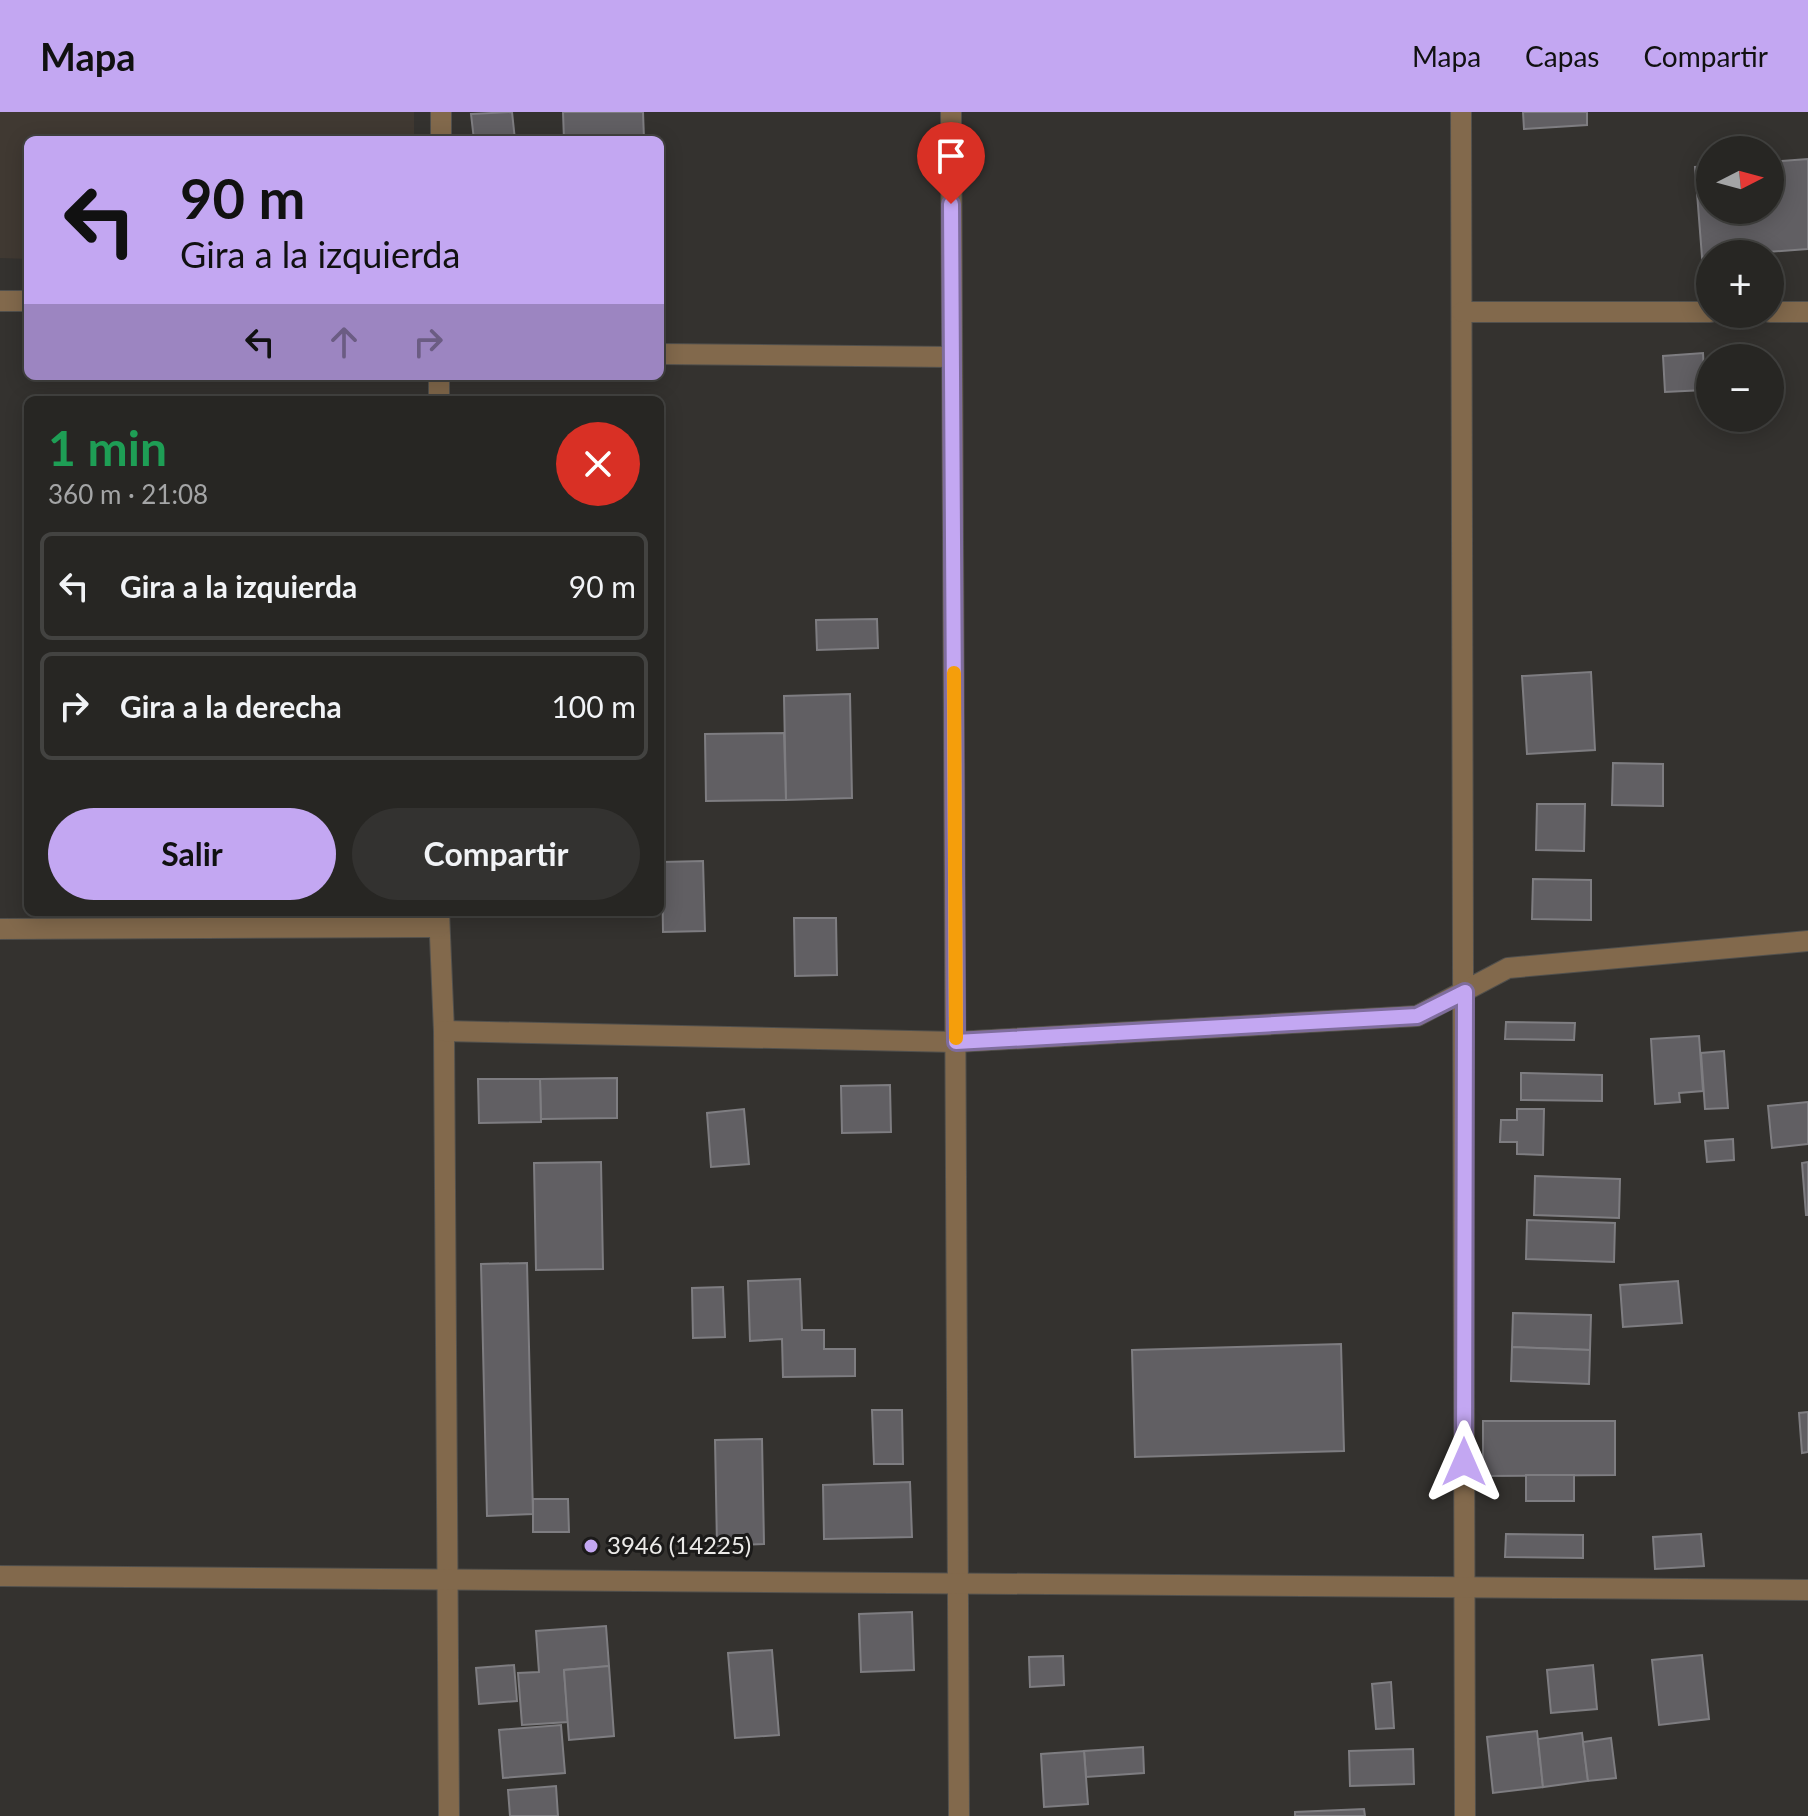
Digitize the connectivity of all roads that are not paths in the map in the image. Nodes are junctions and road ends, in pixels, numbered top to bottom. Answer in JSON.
{"nodes":[{"id":1,"x":441,"y":112,"type":"edge"},
{"id":2,"x":951,"y":112,"type":"edge"},
{"id":3,"x":1461,"y":112,"type":"edge"},
{"id":4,"x":441,"y":136,"type":"edge"},
{"id":5,"x":0,"y":301,"type":"edge"},
{"id":6,"x":24,"y":301,"type":"edge"},
{"id":7,"x":1462,"y":312,"type":"junction"},
{"id":8,"x":1696,"y":312,"type":"edge"},
{"id":9,"x":1784,"y":312,"type":"edge"},
{"id":10,"x":1808,"y":312,"type":"edge"},
{"id":11,"x":664,"y":354,"type":"edge"},
{"id":12,"x":952,"y":357,"type":"junction"},
{"id":13,"x":439,"y":920,"type":"edge"},
{"id":14,"x":0,"y":929,"type":"edge"},
{"id":15,"x":1808,"y":941,"type":"edge"},
{"id":16,"x":1465,"y":992,"type":"junction"},
{"id":17,"x":444,"y":1031,"type":"junction"},
{"id":18,"x":956,"y":1042,"type":"junction"},
{"id":19,"x":0,"y":1576,"type":"edge"},
{"id":20,"x":447,"y":1580,"type":"junction"},
{"id":21,"x":958,"y":1584,"type":"junction"},
{"id":22,"x":1464,"y":1587,"type":"junction"},
{"id":23,"x":1808,"y":1590,"type":"edge"},
{"id":24,"x":449,"y":1816,"type":"edge"},
{"id":25,"x":959,"y":1816,"type":"edge"},
{"id":26,"x":1465,"y":1816,"type":"edge"}],
"edges":[{"from":1,"to":4,"type":"street"},
{"from":2,"to":12,"type":"street"},
{"from":3,"to":7,"type":"street"},
{"from":5,"to":6,"type":"street"},
{"from":7,"to":8,"type":"street"},
{"from":7,"to":16,"type":"street"},
{"from":9,"to":10,"type":"street"},
{"from":11,"to":12,"type":"street"},
{"from":12,"to":18,"type":"street"},
{"from":13,"to":14,"type":"street"},
{"from":13,"to":17,"type":"street"},
{"from":15,"to":16,"type":"street"},
{"from":16,"to":18,"type":"street"},
{"from":16,"to":22,"type":"street"},
{"from":17,"to":18,"type":"street"},
{"from":17,"to":20,"type":"street"},
{"from":18,"to":21,"type":"street"},
{"from":19,"to":20,"type":"street"},
{"from":20,"to":21,"type":"street"},
{"from":20,"to":24,"type":"street"},
{"from":21,"to":22,"type":"street"},
{"from":21,"to":25,"type":"street"},
{"from":22,"to":23,"type":"street"},
{"from":22,"to":26,"type":"street"}]}
